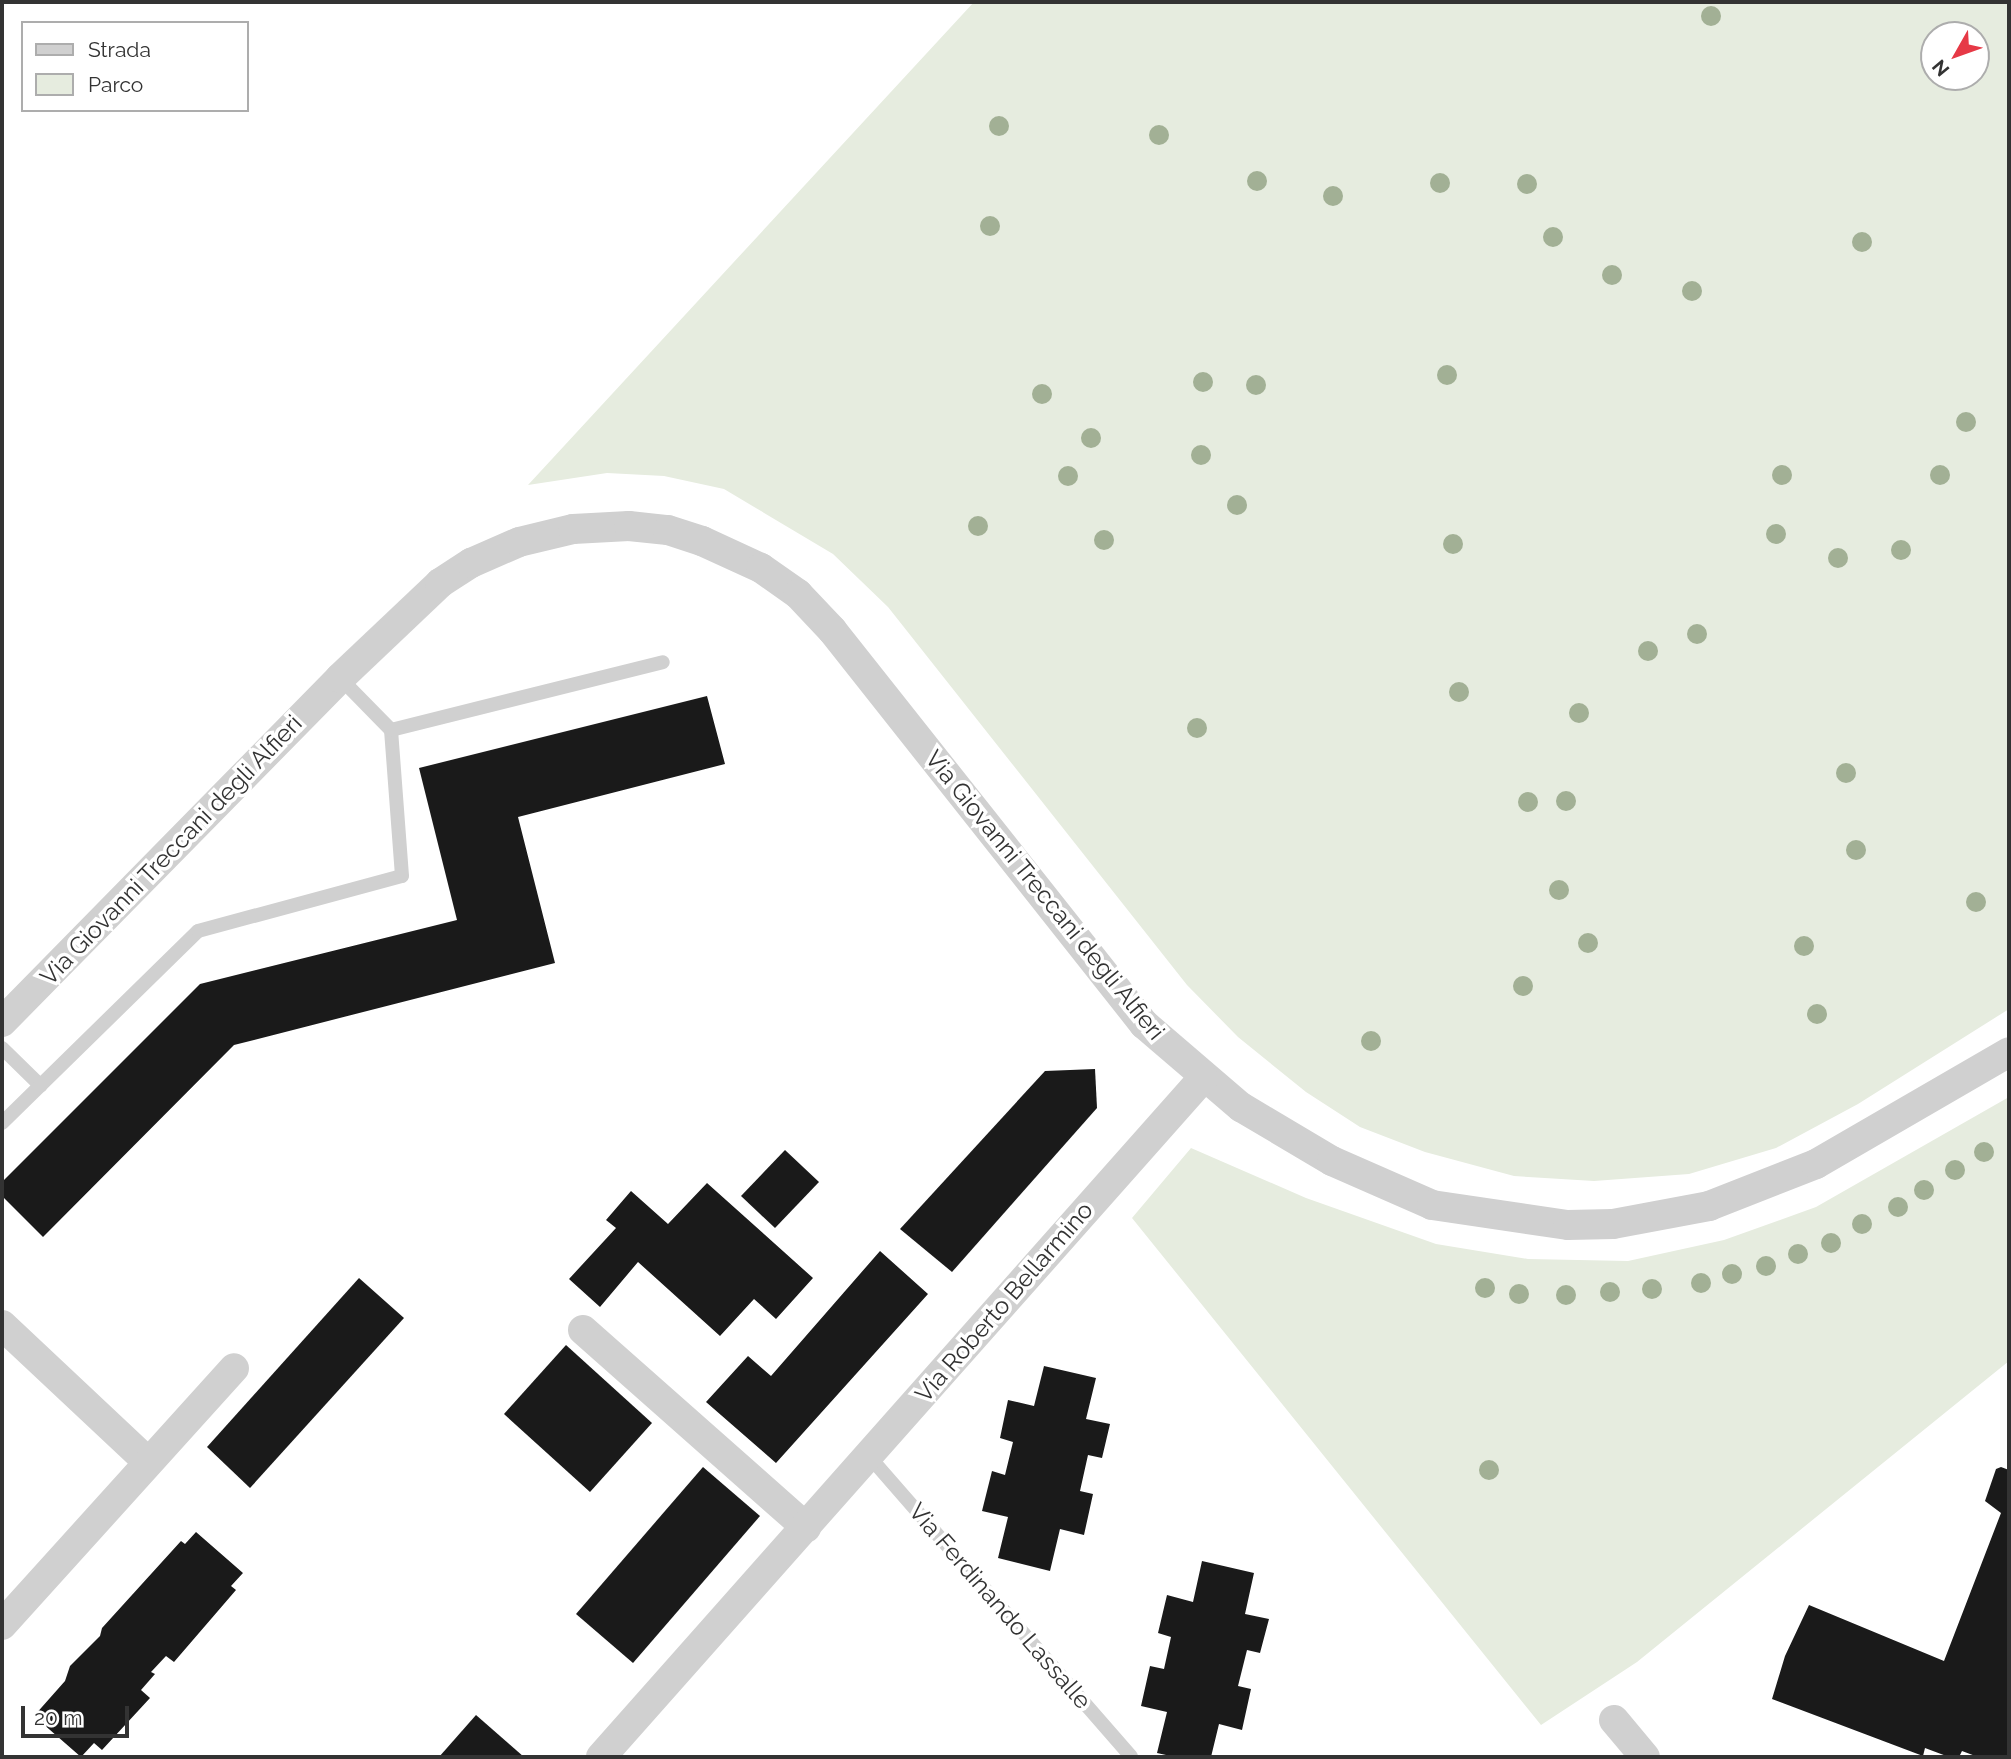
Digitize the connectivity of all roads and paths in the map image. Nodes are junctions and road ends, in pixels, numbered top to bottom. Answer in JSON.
{"nodes":[{"id":1,"x":663,"y":662,"type":"dead end"},
{"id":2,"x":340,"y":678,"type":"junction"},
{"id":3,"x":391,"y":730,"type":"junction"},
{"id":4,"x":2,"y":1022,"type":"edge"},
{"id":5,"x":2,"y":1048,"type":"edge"},
{"id":6,"x":2009,"y":1052,"type":"edge"},
{"id":7,"x":1203,"y":1077,"type":"junction"},
{"id":8,"x":41,"y":1086,"type":"junction"},
{"id":9,"x":2,"y":1123,"type":"edge"},
{"id":10,"x":2,"y":1325,"type":"edge"},
{"id":11,"x":583,"y":1330,"type":"dead end"},
{"id":12,"x":234,"y":1368,"type":"dead end"},
{"id":13,"x":868,"y":1455,"type":"junction"},
{"id":14,"x":148,"y":1462,"type":"junction"},
{"id":15,"x":806,"y":1527,"type":"junction"},
{"id":16,"x":2,"y":1625,"type":"edge"},
{"id":17,"x":1614,"y":1720,"type":"dead end"},
{"id":18,"x":601,"y":1757,"type":"edge"},
{"id":19,"x":1130,"y":1757,"type":"edge"},
{"id":20,"x":1644,"y":1757,"type":"edge"}],
"edges":[{"from":1,"to":3,"type":"lane"},
{"from":2,"to":3,"type":"lane"},
{"from":2,"to":4,"type":"street","name":"Via Giovanni Treccani degli Alfieri"},
{"from":2,"to":7,"type":"street","name":"Via Giovanni Treccani degli Alfieri"},
{"from":3,"to":8,"type":"lane"},
{"from":5,"to":8,"type":"lane"},
{"from":6,"to":7,"type":"street","name":"Via Giovanni Treccani degli Alfieri"},
{"from":7,"to":13,"type":"street","name":"Via Roberto Bellarmino"},
{"from":8,"to":9,"type":"lane"},
{"from":10,"to":14,"type":"street"},
{"from":11,"to":15,"type":"street"},
{"from":12,"to":14,"type":"street"},
{"from":13,"to":15,"type":"street","name":"Via Roberto Bellarmino"},
{"from":13,"to":19,"type":"lane","name":"Via Ferdinando Lassalle"},
{"from":14,"to":16,"type":"street"},
{"from":15,"to":18,"type":"street","name":"Via Roberto Bellarmino"},
{"from":17,"to":20,"type":"street"}]}
